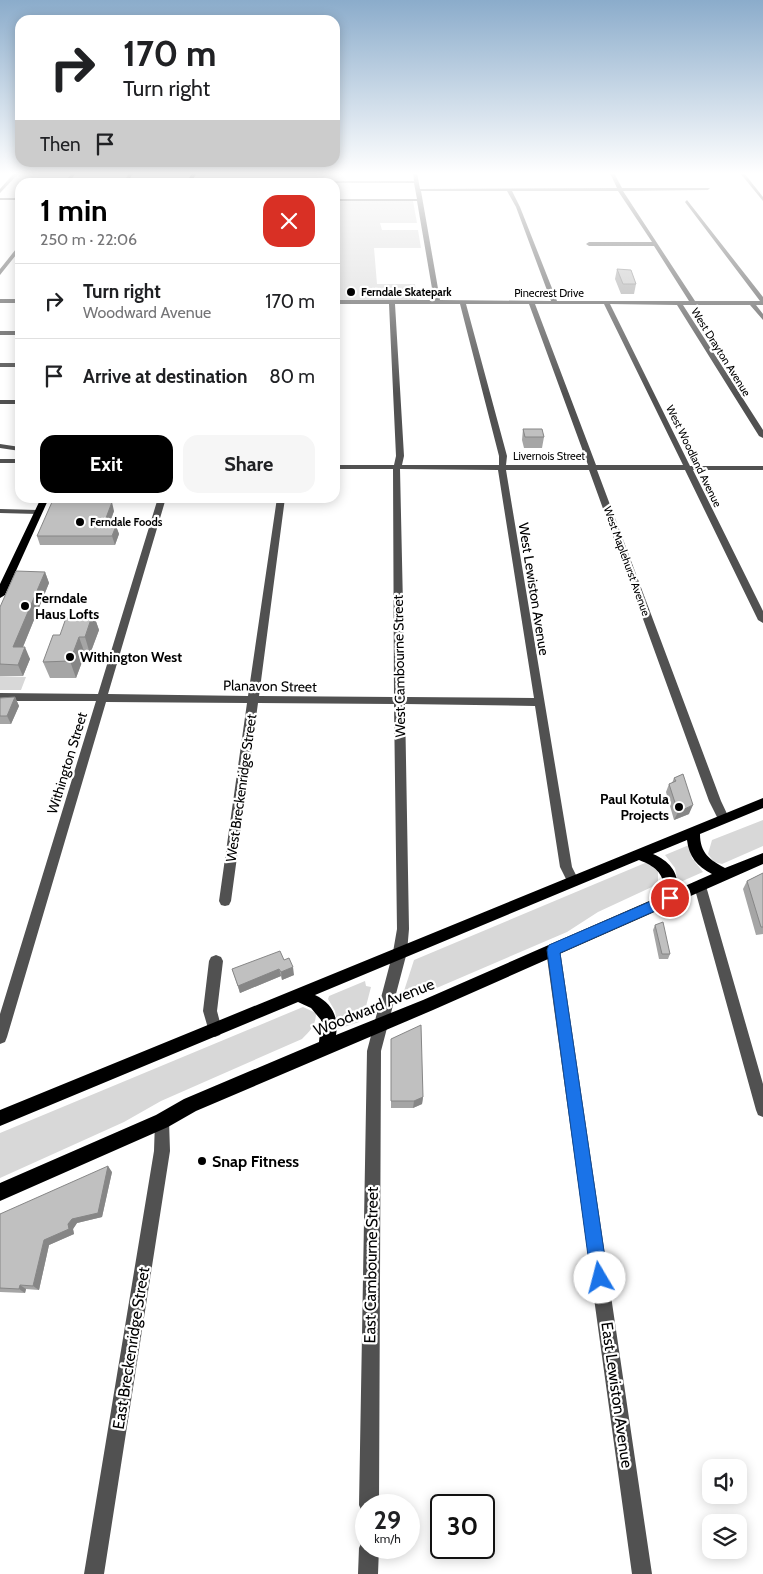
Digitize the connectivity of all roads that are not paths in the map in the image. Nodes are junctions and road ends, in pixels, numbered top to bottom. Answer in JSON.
{"nodes":[{"id":1,"x":427,"y":246,"type":"edge"},
{"id":2,"x":533,"y":246,"type":"edge"},
{"id":3,"x":658,"y":246,"type":"edge"},
{"id":4,"x":721,"y":246,"type":"edge"},
{"id":5,"x":15,"y":253,"type":"edge"},
{"id":6,"x":0,"y":273,"type":"edge"},
{"id":7,"x":0,"y":301,"type":"edge"},
{"id":8,"x":15,"y":301,"type":"edge"},
{"id":9,"x":340,"y":302,"type":"edge"},
{"id":10,"x":392,"y":302,"type":"junction"},
{"id":11,"x":437,"y":302,"type":"junction"},
{"id":12,"x":462,"y":302,"type":"junction"},
{"id":13,"x":763,"y":302,"type":"edge"},
{"id":14,"x":532,"y":303,"type":"junction"},
{"id":15,"x":555,"y":303,"type":"junction"},
{"id":16,"x":606,"y":303,"type":"junction"},
{"id":17,"x":679,"y":303,"type":"junction"},
{"id":18,"x":693,"y":303,"type":"junction"},
{"id":19,"x":752,"y":303,"type":"junction"},
{"id":20,"x":763,"y":318,"type":"edge"},
{"id":21,"x":0,"y":333,"type":"edge"},
{"id":22,"x":15,"y":333,"type":"edge"},
{"id":23,"x":0,"y":366,"type":"edge"},
{"id":24,"x":15,"y":366,"type":"edge"},
{"id":25,"x":0,"y":402,"type":"edge"},
{"id":26,"x":15,"y":402,"type":"edge"},
{"id":27,"x":763,"y":436,"type":"edge"},
{"id":28,"x":0,"y":446,"type":"edge"},
{"id":29,"x":15,"y":448,"type":"edge"},
{"id":30,"x":0,"y":461,"type":"edge"},
{"id":31,"x":15,"y":461,"type":"edge"},
{"id":32,"x":340,"y":461,"type":"edge"},
{"id":33,"x":763,"y":462,"type":"edge"},
{"id":34,"x":398,"y":464,"type":"junction"},
{"id":35,"x":502,"y":464,"type":"junction"},
{"id":36,"x":591,"y":464,"type":"junction"},
{"id":37,"x":686,"y":465,"type":"junction"},
{"id":38,"x":340,"y":467,"type":"edge"},
{"id":39,"x":763,"y":468,"type":"edge"},
{"id":40,"x":42,"y":503,"type":"edge"},
{"id":41,"x":160,"y":503,"type":"edge"},
{"id":42,"x":281,"y":503,"type":"edge"},
{"id":43,"x":0,"y":512,"type":"edge"},
{"id":44,"x":38,"y":512,"type":"junction"},
{"id":45,"x":0,"y":595,"type":"edge"},
{"id":46,"x":763,"y":620,"type":"edge"},
{"id":47,"x":0,"y":697,"type":"edge"},
{"id":48,"x":102,"y":698,"type":"junction"},
{"id":49,"x":254,"y":700,"type":"junction"},
{"id":50,"x":399,"y":701,"type":"junction"},
{"id":51,"x":539,"y":702,"type":"junction"},
{"id":52,"x":763,"y":803,"type":"edge"},
{"id":53,"x":723,"y":818,"type":"junction"},
{"id":54,"x":694,"y":830,"type":"junction"},
{"id":55,"x":638,"y":854,"type":"junction"},
{"id":56,"x":763,"y":858,"type":"edge"},
{"id":57,"x":726,"y":875,"type":"junction"},
{"id":58,"x":574,"y":881,"type":"junction"},
{"id":59,"x":700,"y":886,"type":"junction"},
{"id":60,"x":670,"y":898,"type":"junction"},
{"id":61,"x":225,"y":901,"type":"dead end"},
{"id":62,"x":553,"y":950,"type":"junction"},
{"id":63,"x":400,"y":952,"type":"junction"},
{"id":64,"x":216,"y":961,"type":"dead end"},
{"id":65,"x":298,"y":995,"type":"junction"},
{"id":66,"x":379,"y":1026,"type":"junction"},
{"id":67,"x":215,"y":1030,"type":"junction"},
{"id":68,"x":0,"y":1037,"type":"edge"},
{"id":69,"x":325,"y":1047,"type":"junction"},
{"id":70,"x":763,"y":1110,"type":"edge"},
{"id":71,"x":0,"y":1118,"type":"edge"},
{"id":72,"x":162,"y":1121,"type":"junction"},
{"id":73,"x":0,"y":1192,"type":"edge"},
{"id":74,"x":369,"y":1494,"type":"edge"},
{"id":75,"x":368,"y":1559,"type":"edge"},
{"id":76,"x":94,"y":1574,"type":"edge"},
{"id":77,"x":368,"y":1574,"type":"edge"},
{"id":78,"x":642,"y":1574,"type":"edge"}],
"edges":[{"from":1,"to":11,"type":"street"},
{"from":2,"to":15,"type":"street"},
{"from":3,"to":18,"type":"street","name":"West Drayton Avenue"},
{"from":4,"to":13,"type":"street"},
{"from":5,"to":6,"type":"street"},
{"from":7,"to":8,"type":"street"},
{"from":9,"to":10,"type":"street","name":"Pinecrest Drive"},
{"from":10,"to":11,"type":"street","name":"Pinecrest Drive"},
{"from":10,"to":34,"type":"street","name":"West Cambourne Street"},
{"from":11,"to":12,"type":"street","name":"Pinecrest Drive"},
{"from":12,"to":14,"type":"street","name":"Pinecrest Drive"},
{"from":12,"to":35,"type":"street","name":"West Lewiston Avenue"},
{"from":13,"to":19,"type":"street","name":"Pinecrest Drive"},
{"from":14,"to":15,"type":"street","name":"Pinecrest Drive"},
{"from":14,"to":36,"type":"street","name":"West Maplehurst Avenue"},
{"from":15,"to":16,"type":"street","name":"Pinecrest Drive"},
{"from":16,"to":17,"type":"street","name":"Pinecrest Drive"},
{"from":16,"to":37,"type":"street","name":"West Woodland Avenue"},
{"from":17,"to":18,"type":"street","name":"Pinecrest Drive"},
{"from":17,"to":27,"type":"street","name":"West Drayton Avenue"},
{"from":18,"to":19,"type":"street","name":"Pinecrest Drive"},
{"from":19,"to":20,"type":"street"},
{"from":21,"to":22,"type":"street"},
{"from":23,"to":24,"type":"street"},
{"from":25,"to":26,"type":"street"},
{"from":28,"to":29,"type":"street"},
{"from":30,"to":31,"type":"street"},
{"from":32,"to":34,"type":"street","name":"Livernois Street"},
{"from":33,"to":37,"type":"street","name":"Livernois Street"},
{"from":34,"to":35,"type":"street","name":"Livernois Street"},
{"from":34,"to":38,"type":"street","name":"Livernois Street"},
{"from":34,"to":50,"type":"street","name":"West Cambourne Street"},
{"from":35,"to":36,"type":"street","name":"Livernois Street"},
{"from":35,"to":51,"type":"street","name":"West Lewiston Avenue"},
{"from":36,"to":37,"type":"street","name":"Livernois Street"},
{"from":36,"to":53,"type":"street","name":"West Maplehurst Avenue"},
{"from":37,"to":39,"type":"street","name":"Livernois Street"},
{"from":37,"to":46,"type":"street","name":"West Woodland Avenue"},
{"from":40,"to":44,"type":"main road"},
{"from":41,"to":48,"type":"street","name":"Withington Street"},
{"from":42,"to":49,"type":"street","name":"West Breckenridge Street"},
{"from":43,"to":44,"type":"street"},
{"from":44,"to":45,"type":"main road"},
{"from":47,"to":48,"type":"street","name":"Planavon Street"},
{"from":48,"to":49,"type":"street","name":"Planavon Street"},
{"from":48,"to":68,"type":"street","name":"Withington Street"},
{"from":49,"to":50,"type":"street","name":"Planavon Street"},
{"from":49,"to":61,"type":"street","name":"West Breckenridge Street"},
{"from":50,"to":51,"type":"street","name":"Planavon Street"},
{"from":50,"to":63,"type":"street","name":"West Cambourne Street"},
{"from":51,"to":58,"type":"street","name":"West Lewiston Avenue"},
{"from":52,"to":53,"type":"main road"},
{"from":53,"to":54,"type":"main road"},
{"from":54,"to":55,"type":"main road"},
{"from":54,"to":57,"type":"main road"},
{"from":55,"to":58,"type":"main road"},
{"from":55,"to":60,"type":"main road"},
{"from":56,"to":57,"type":"main road","name":"Woodward Avenue"},
{"from":57,"to":59,"type":"main road","name":"Woodward Avenue"},
{"from":58,"to":63,"type":"main road"},
{"from":59,"to":60,"type":"main road","name":"Woodward Avenue"},
{"from":59,"to":70,"type":"street"},
{"from":60,"to":62,"type":"main road","name":"Woodward Avenue"},
{"from":62,"to":66,"type":"main road","name":"Woodward Avenue"},
{"from":62,"to":78,"type":"street","name":"East Lewiston Avenue"},
{"from":63,"to":65,"type":"main road"},
{"from":63,"to":66,"type":"street","name":"West Cambourne Street"},
{"from":64,"to":67,"type":"street"},
{"from":65,"to":67,"type":"main road"},
{"from":65,"to":69,"type":"main road"},
{"from":66,"to":69,"type":"main road","name":"Woodward Avenue"},
{"from":66,"to":74,"type":"street","name":"East Cambourne Street"},
{"from":67,"to":71,"type":"main road"},
{"from":69,"to":72,"type":"main road","name":"Woodward Avenue"},
{"from":72,"to":73,"type":"main road","name":"Woodward Avenue"},
{"from":72,"to":76,"type":"street","name":"East Breckenridge Street"},
{"from":75,"to":77,"type":"street"}]}
